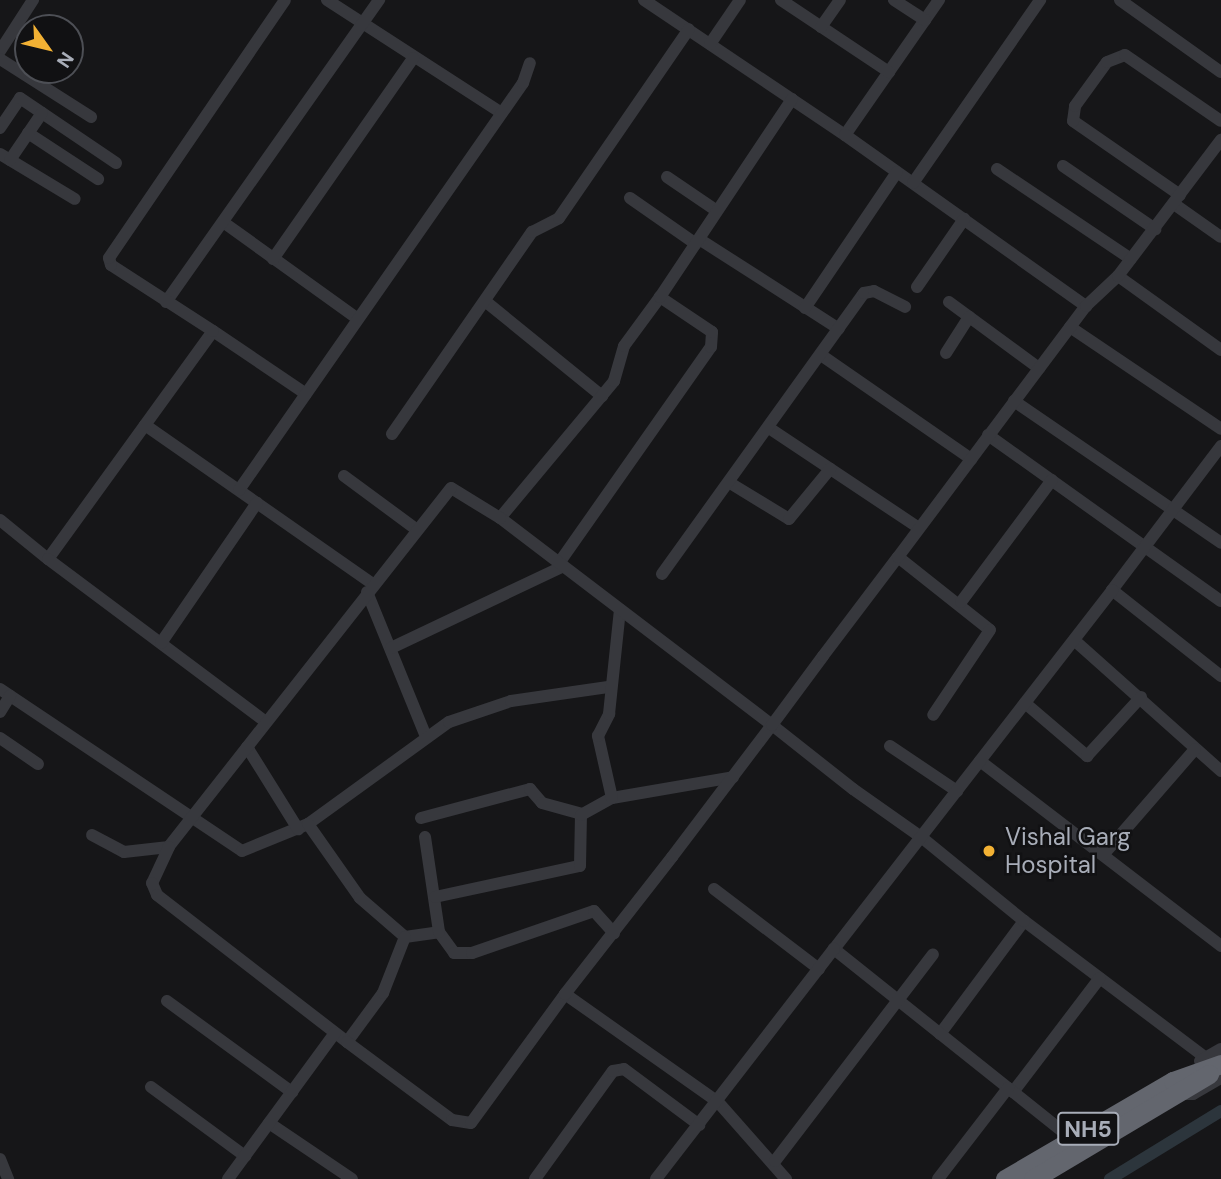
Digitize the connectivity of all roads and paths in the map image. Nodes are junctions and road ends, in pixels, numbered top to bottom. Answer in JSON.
{"nodes":[{"id":1,"x":33,"y":0,"type":"edge"},
{"id":2,"x":285,"y":0,"type":"edge"},
{"id":3,"x":327,"y":0,"type":"edge"},
{"id":4,"x":379,"y":0,"type":"edge"},
{"id":5,"x":644,"y":0,"type":"edge"},
{"id":6,"x":740,"y":0,"type":"edge"},
{"id":7,"x":780,"y":0,"type":"edge"},
{"id":8,"x":840,"y":0,"type":"edge"},
{"id":9,"x":894,"y":0,"type":"edge"},
{"id":10,"x":939,"y":0,"type":"edge"},
{"id":11,"x":1040,"y":0,"type":"edge"},
{"id":12,"x":1120,"y":0,"type":"edge"},
{"id":13,"x":925,"y":20,"type":"junction"},
{"id":14,"x":364,"y":23,"type":"junction"},
{"id":15,"x":821,"y":27,"type":"junction"},
{"id":16,"x":689,"y":29,"type":"junction"},
{"id":17,"x":710,"y":44,"type":"junction"},
{"id":18,"x":0,"y":51,"type":"edge"},
{"id":19,"x":413,"y":58,"type":"junction"},
{"id":20,"x":0,"y":59,"type":"edge"},
{"id":21,"x":530,"y":63,"type":"dead end"},
{"id":22,"x":889,"y":72,"type":"junction"},
{"id":23,"x":1221,"y":72,"type":"edge"},
{"id":24,"x":792,"y":99,"type":"junction"},
{"id":25,"x":42,"y":113,"type":"junction"},
{"id":26,"x":502,"y":113,"type":"junction"},
{"id":27,"x":91,"y":117,"type":"dead end"},
{"id":28,"x":1221,"y":121,"type":"edge"},
{"id":29,"x":0,"y":128,"type":"edge"},
{"id":30,"x":28,"y":133,"type":"junction"},
{"id":31,"x":845,"y":135,"type":"junction"},
{"id":32,"x":1221,"y":140,"type":"edge"},
{"id":33,"x":5,"y":157,"type":"edge"},
{"id":34,"x":116,"y":163,"type":"dead end"},
{"id":35,"x":1063,"y":166,"type":"dead end"},
{"id":36,"x":997,"y":169,"type":"dead end"},
{"id":37,"x":897,"y":172,"type":"junction"},
{"id":38,"x":667,"y":177,"type":"dead end"},
{"id":39,"x":98,"y":179,"type":"dead end"},
{"id":40,"x":913,"y":183,"type":"junction"},
{"id":41,"x":630,"y":198,"type":"dead end"},
{"id":42,"x":75,"y":199,"type":"dead end"},
{"id":43,"x":1177,"y":199,"type":"junction"},
{"id":44,"x":717,"y":211,"type":"junction"},
{"id":45,"x":964,"y":219,"type":"junction"},
{"id":46,"x":223,"y":222,"type":"junction"},
{"id":47,"x":1155,"y":229,"type":"junction"},
{"id":48,"x":1221,"y":237,"type":"edge"},
{"id":49,"x":697,"y":242,"type":"junction"},
{"id":50,"x":273,"y":258,"type":"junction"},
{"id":51,"x":1131,"y":259,"type":"junction"},
{"id":52,"x":1118,"y":276,"type":"junction"},
{"id":53,"x":917,"y":287,"type":"dead end"},
{"id":54,"x":660,"y":297,"type":"junction"},
{"id":55,"x":485,"y":301,"type":"junction"},
{"id":56,"x":166,"y":302,"type":"junction"},
{"id":57,"x":949,"y":302,"type":"dead end"},
{"id":58,"x":1086,"y":306,"type":"junction"},
{"id":59,"x":905,"y":307,"type":"dead end"},
{"id":60,"x":805,"y":308,"type":"junction"},
{"id":61,"x":969,"y":317,"type":"junction"},
{"id":62,"x":358,"y":319,"type":"junction"},
{"id":63,"x":1070,"y":327,"type":"junction"},
{"id":64,"x":839,"y":328,"type":"junction"},
{"id":65,"x":213,"y":331,"type":"junction"},
{"id":66,"x":1221,"y":350,"type":"edge"},
{"id":67,"x":946,"y":354,"type":"dead end"},
{"id":68,"x":821,"y":355,"type":"junction"},
{"id":69,"x":1039,"y":368,"type":"junction"},
{"id":70,"x":306,"y":394,"type":"junction"},
{"id":71,"x":603,"y":396,"type":"junction"},
{"id":72,"x":1014,"y":401,"type":"junction"},
{"id":73,"x":145,"y":425,"type":"junction"},
{"id":74,"x":769,"y":428,"type":"junction"},
{"id":75,"x":1221,"y":429,"type":"edge"},
{"id":76,"x":392,"y":434,"type":"dead end"},
{"id":77,"x":988,"y":435,"type":"junction"},
{"id":78,"x":1219,"y":451,"type":"edge"},
{"id":79,"x":971,"y":458,"type":"junction"},
{"id":80,"x":830,"y":469,"type":"junction"},
{"id":81,"x":344,"y":476,"type":"dead end"},
{"id":82,"x":1052,"y":480,"type":"junction"},
{"id":83,"x":730,"y":484,"type":"junction"},
{"id":84,"x":239,"y":490,"type":"junction"},
{"id":85,"x":257,"y":503,"type":"junction"},
{"id":86,"x":1174,"y":508,"type":"junction"},
{"id":87,"x":500,"y":518,"type":"junction"},
{"id":88,"x":0,"y":520,"type":"edge"},
{"id":89,"x":919,"y":528,"type":"junction"},
{"id":90,"x":416,"y":529,"type":"junction"},
{"id":91,"x":1221,"y":543,"type":"edge"},
{"id":92,"x":1145,"y":547,"type":"junction"},
{"id":93,"x":898,"y":558,"type":"junction"},
{"id":94,"x":48,"y":559,"type":"junction"},
{"id":95,"x":562,"y":564,"type":"junction"},
{"id":96,"x":662,"y":574,"type":"dead end"},
{"id":97,"x":370,"y":588,"type":"junction"},
{"id":98,"x":1112,"y":590,"type":"junction"},
{"id":99,"x":1221,"y":601,"type":"edge"},
{"id":100,"x":961,"y":602,"type":"junction"},
{"id":101,"x":620,"y":610,"type":"junction"},
{"id":102,"x":1074,"y":640,"type":"junction"},
{"id":103,"x":161,"y":643,"type":"junction"},
{"id":104,"x":391,"y":648,"type":"junction"},
{"id":105,"x":1220,"y":674,"type":"edge"},
{"id":106,"x":608,"y":687,"type":"junction"},
{"id":107,"x":5,"y":692,"type":"edge"},
{"id":108,"x":1141,"y":697,"type":"junction"},
{"id":109,"x":1025,"y":703,"type":"junction"},
{"id":110,"x":0,"y":712,"type":"edge"},
{"id":111,"x":933,"y":715,"type":"dead end"},
{"id":112,"x":267,"y":722,"type":"junction"},
{"id":113,"x":772,"y":725,"type":"junction"},
{"id":114,"x":425,"y":734,"type":"junction"},
{"id":115,"x":0,"y":738,"type":"edge"},
{"id":116,"x":890,"y":746,"type":"dead end"},
{"id":117,"x":247,"y":747,"type":"junction"},
{"id":118,"x":1195,"y":749,"type":"junction"},
{"id":119,"x":980,"y":761,"type":"junction"},
{"id":120,"x":38,"y":764,"type":"dead end"},
{"id":121,"x":1221,"y":771,"type":"edge"},
{"id":122,"x":733,"y":777,"type":"junction"},
{"id":123,"x":957,"y":791,"type":"junction"},
{"id":124,"x":612,"y":798,"type":"junction"},
{"id":125,"x":582,"y":814,"type":"junction"},
{"id":126,"x":421,"y":818,"type":"dead end"},
{"id":127,"x":190,"y":821,"type":"junction"},
{"id":128,"x":303,"y":826,"type":"junction"},
{"id":129,"x":92,"y":835,"type":"dead end"},
{"id":130,"x":425,"y":836,"type":"dead end"},
{"id":131,"x":921,"y":837,"type":"junction"},
{"id":132,"x":169,"y":847,"type":"junction"},
{"id":133,"x":1103,"y":855,"type":"junction"},
{"id":134,"x":714,"y":889,"type":"dead end"},
{"id":135,"x":435,"y":897,"type":"junction"},
{"id":136,"x":1024,"y":921,"type":"junction"},
{"id":137,"x":439,"y":932,"type":"junction"},
{"id":138,"x":614,"y":933,"type":"junction"},
{"id":139,"x":405,"y":937,"type":"junction"},
{"id":140,"x":1221,"y":946,"type":"edge"},
{"id":141,"x":834,"y":949,"type":"junction"},
{"id":142,"x":933,"y":954,"type":"dead end"},
{"id":143,"x":819,"y":969,"type":"junction"},
{"id":144,"x":1100,"y":978,"type":"junction"},
{"id":145,"x":565,"y":994,"type":"junction"},
{"id":146,"x":167,"y":1001,"type":"dead end"},
{"id":147,"x":900,"y":1002,"type":"junction"},
{"id":148,"x":335,"y":1033,"type":"junction"},
{"id":149,"x":940,"y":1034,"type":"junction"},
{"id":150,"x":347,"y":1042,"type":"junction"},
{"id":151,"x":1221,"y":1049,"type":"edge"},
{"id":152,"x":1216,"y":1062,"type":"edge"},
{"id":153,"x":1221,"y":1078,"type":"edge"},
{"id":154,"x":151,"y":1087,"type":"dead end"},
{"id":155,"x":1177,"y":1088,"type":"junction"},
{"id":156,"x":1011,"y":1090,"type":"junction"},
{"id":157,"x":292,"y":1092,"type":"junction"},
{"id":158,"x":718,"y":1102,"type":"junction"},
{"id":159,"x":269,"y":1123,"type":"junction"},
{"id":160,"x":699,"y":1125,"type":"junction"},
{"id":161,"x":1072,"y":1139,"type":"junction"},
{"id":162,"x":245,"y":1156,"type":"junction"},
{"id":163,"x":0,"y":1159,"type":"edge"},
{"id":164,"x":775,"y":1161,"type":"junction"},
{"id":165,"x":660,"y":1178,"type":"edge"},
{"id":166,"x":8,"y":1179,"type":"edge"},
{"id":167,"x":228,"y":1179,"type":"edge"},
{"id":168,"x":352,"y":1179,"type":"edge"},
{"id":169,"x":535,"y":1179,"type":"edge"},
{"id":170,"x":786,"y":1179,"type":"edge"},
{"id":171,"x":938,"y":1179,"type":"edge"},
{"id":172,"x":1005,"y":1179,"type":"edge"},
{"id":173,"x":1033,"y":1179,"type":"edge"}],
"edges":[{"from":1,"to":18,"type":"street"},
{"from":2,"to":56,"type":"street"},
{"from":3,"to":14,"type":"street"},
{"from":4,"to":14,"type":"street"},
{"from":5,"to":16,"type":"street"},
{"from":6,"to":17,"type":"street"},
{"from":7,"to":15,"type":"street"},
{"from":8,"to":15,"type":"street"},
{"from":9,"to":13,"type":"street"},
{"from":10,"to":13,"type":"street"},
{"from":11,"to":40,"type":"street"},
{"from":12,"to":23,"type":"street"},
{"from":13,"to":22,"type":"street"},
{"from":14,"to":19,"type":"street"},
{"from":14,"to":46,"type":"street"},
{"from":15,"to":22,"type":"street"},
{"from":16,"to":17,"type":"street"},
{"from":16,"to":55,"type":"street"},
{"from":17,"to":24,"type":"street"},
{"from":19,"to":26,"type":"street"},
{"from":19,"to":50,"type":"street"},
{"from":20,"to":27,"type":"street"},
{"from":21,"to":26,"type":"street"},
{"from":22,"to":31,"type":"street"},
{"from":24,"to":31,"type":"street"},
{"from":24,"to":44,"type":"street"},
{"from":25,"to":29,"type":"street"},
{"from":25,"to":30,"type":"street"},
{"from":25,"to":34,"type":"street"},
{"from":26,"to":62,"type":"street"},
{"from":28,"to":43,"type":"street"},
{"from":30,"to":33,"type":"street"},
{"from":30,"to":39,"type":"street"},
{"from":31,"to":37,"type":"street"},
{"from":32,"to":43,"type":"street"},
{"from":33,"to":42,"type":"street"},
{"from":35,"to":47,"type":"street"},
{"from":36,"to":51,"type":"street"},
{"from":37,"to":40,"type":"street"},
{"from":37,"to":60,"type":"street"},
{"from":38,"to":44,"type":"street"},
{"from":40,"to":45,"type":"street"},
{"from":41,"to":49,"type":"street"},
{"from":43,"to":47,"type":"street"},
{"from":43,"to":48,"type":"street"},
{"from":44,"to":49,"type":"street"},
{"from":45,"to":53,"type":"street"},
{"from":45,"to":58,"type":"street"},
{"from":46,"to":50,"type":"street"},
{"from":46,"to":56,"type":"street"},
{"from":47,"to":51,"type":"street"},
{"from":49,"to":54,"type":"street"},
{"from":49,"to":60,"type":"street"},
{"from":50,"to":62,"type":"street"},
{"from":51,"to":52,"type":"street"},
{"from":52,"to":58,"type":"street"},
{"from":52,"to":66,"type":"street"},
{"from":54,"to":71,"type":"street"},
{"from":54,"to":95,"type":"street"},
{"from":55,"to":71,"type":"street"},
{"from":55,"to":76,"type":"street"},
{"from":56,"to":65,"type":"street"},
{"from":57,"to":61,"type":"street"},
{"from":58,"to":63,"type":"street"},
{"from":59,"to":64,"type":"street"},
{"from":60,"to":64,"type":"street"},
{"from":61,"to":67,"type":"street"},
{"from":61,"to":69,"type":"street"},
{"from":62,"to":70,"type":"street"},
{"from":63,"to":69,"type":"street"},
{"from":63,"to":75,"type":"street"},
{"from":64,"to":68,"type":"street"},
{"from":65,"to":70,"type":"street"},
{"from":65,"to":73,"type":"street"},
{"from":68,"to":74,"type":"street"},
{"from":68,"to":79,"type":"street"},
{"from":69,"to":72,"type":"street"},
{"from":70,"to":84,"type":"street"},
{"from":71,"to":87,"type":"street"},
{"from":72,"to":77,"type":"street"},
{"from":72,"to":86,"type":"street"},
{"from":73,"to":84,"type":"street"},
{"from":73,"to":94,"type":"street"},
{"from":74,"to":80,"type":"street"},
{"from":74,"to":83,"type":"street"},
{"from":77,"to":79,"type":"street"},
{"from":77,"to":82,"type":"street"},
{"from":78,"to":86,"type":"street"},
{"from":79,"to":89,"type":"street"},
{"from":80,"to":83,"type":"street"},
{"from":80,"to":89,"type":"street"},
{"from":81,"to":90,"type":"street"},
{"from":82,"to":92,"type":"street"},
{"from":82,"to":100,"type":"street"},
{"from":83,"to":96,"type":"street"},
{"from":84,"to":85,"type":"street"},
{"from":85,"to":97,"type":"street"},
{"from":85,"to":103,"type":"street"},
{"from":86,"to":91,"type":"street"},
{"from":86,"to":92,"type":"street"},
{"from":87,"to":90,"type":"street"},
{"from":87,"to":95,"type":"street"},
{"from":88,"to":94,"type":"street"},
{"from":89,"to":93,"type":"street"},
{"from":90,"to":97,"type":"street"},
{"from":92,"to":98,"type":"street"},
{"from":92,"to":99,"type":"street"},
{"from":93,"to":100,"type":"street"},
{"from":93,"to":113,"type":"street"},
{"from":94,"to":103,"type":"street"},
{"from":95,"to":101,"type":"street"},
{"from":95,"to":104,"type":"street"},
{"from":97,"to":104,"type":"street"},
{"from":97,"to":112,"type":"street"},
{"from":98,"to":102,"type":"street"},
{"from":98,"to":105,"type":"street"},
{"from":100,"to":111,"type":"street"},
{"from":101,"to":106,"type":"street"},
{"from":101,"to":113,"type":"street"},
{"from":102,"to":108,"type":"street"},
{"from":102,"to":109,"type":"street"},
{"from":103,"to":112,"type":"street"},
{"from":104,"to":114,"type":"street"},
{"from":106,"to":114,"type":"street"},
{"from":106,"to":124,"type":"street"},
{"from":107,"to":110,"type":"street"},
{"from":107,"to":127,"type":"street"},
{"from":108,"to":109,"type":"street"},
{"from":108,"to":118,"type":"street"},
{"from":109,"to":119,"type":"street"},
{"from":112,"to":117,"type":"street"},
{"from":113,"to":122,"type":"street"},
{"from":113,"to":131,"type":"street"},
{"from":114,"to":128,"type":"street"},
{"from":115,"to":120,"type":"street"},
{"from":116,"to":123,"type":"street"},
{"from":117,"to":127,"type":"street"},
{"from":117,"to":128,"type":"street"},
{"from":118,"to":121,"type":"street"},
{"from":118,"to":133,"type":"street"},
{"from":119,"to":123,"type":"street"},
{"from":119,"to":133,"type":"street"},
{"from":122,"to":124,"type":"street"},
{"from":122,"to":138,"type":"street"},
{"from":123,"to":131,"type":"street"},
{"from":124,"to":125,"type":"street"},
{"from":125,"to":126,"type":"street"},
{"from":125,"to":135,"type":"street"},
{"from":127,"to":128,"type":"street"},
{"from":127,"to":132,"type":"street"},
{"from":128,"to":139,"type":"street"},
{"from":129,"to":132,"type":"street"},
{"from":130,"to":135,"type":"street"},
{"from":131,"to":136,"type":"street"},
{"from":131,"to":141,"type":"street"},
{"from":132,"to":148,"type":"street"},
{"from":133,"to":140,"type":"street"},
{"from":134,"to":143,"type":"street"},
{"from":135,"to":137,"type":"street"},
{"from":136,"to":144,"type":"street"},
{"from":136,"to":149,"type":"street"},
{"from":137,"to":138,"type":"street"},
{"from":137,"to":139,"type":"street"},
{"from":138,"to":145,"type":"street"},
{"from":139,"to":150,"type":"street"},
{"from":141,"to":143,"type":"street"},
{"from":141,"to":147,"type":"street"},
{"from":142,"to":147,"type":"street"},
{"from":143,"to":158,"type":"street"},
{"from":144,"to":152,"type":"street"},
{"from":144,"to":156,"type":"street"},
{"from":145,"to":150,"type":"street"},
{"from":145,"to":158,"type":"street"},
{"from":146,"to":157,"type":"street"},
{"from":147,"to":149,"type":"street"},
{"from":147,"to":164,"type":"street"},
{"from":148,"to":150,"type":"street"},
{"from":148,"to":157,"type":"street"},
{"from":149,"to":156,"type":"street"},
{"from":151,"to":152,"type":"street"},
{"from":152,"to":155,"type":"highway","number":"NH5"},
{"from":153,"to":155,"type":"street"},
{"from":154,"to":162,"type":"street"},
{"from":155,"to":161,"type":"highway","number":"NH5"},
{"from":155,"to":173,"type":"highway","number":"NH5"},
{"from":156,"to":161,"type":"street"},
{"from":156,"to":171,"type":"street"},
{"from":157,"to":159,"type":"street"},
{"from":158,"to":160,"type":"street"},
{"from":158,"to":164,"type":"street"},
{"from":159,"to":162,"type":"street"},
{"from":159,"to":168,"type":"street"},
{"from":160,"to":165,"type":"street"},
{"from":160,"to":169,"type":"street"},
{"from":161,"to":172,"type":"highway","number":"NH5"},
{"from":162,"to":167,"type":"street"},
{"from":163,"to":166,"type":"street"},
{"from":164,"to":170,"type":"street"}]}
